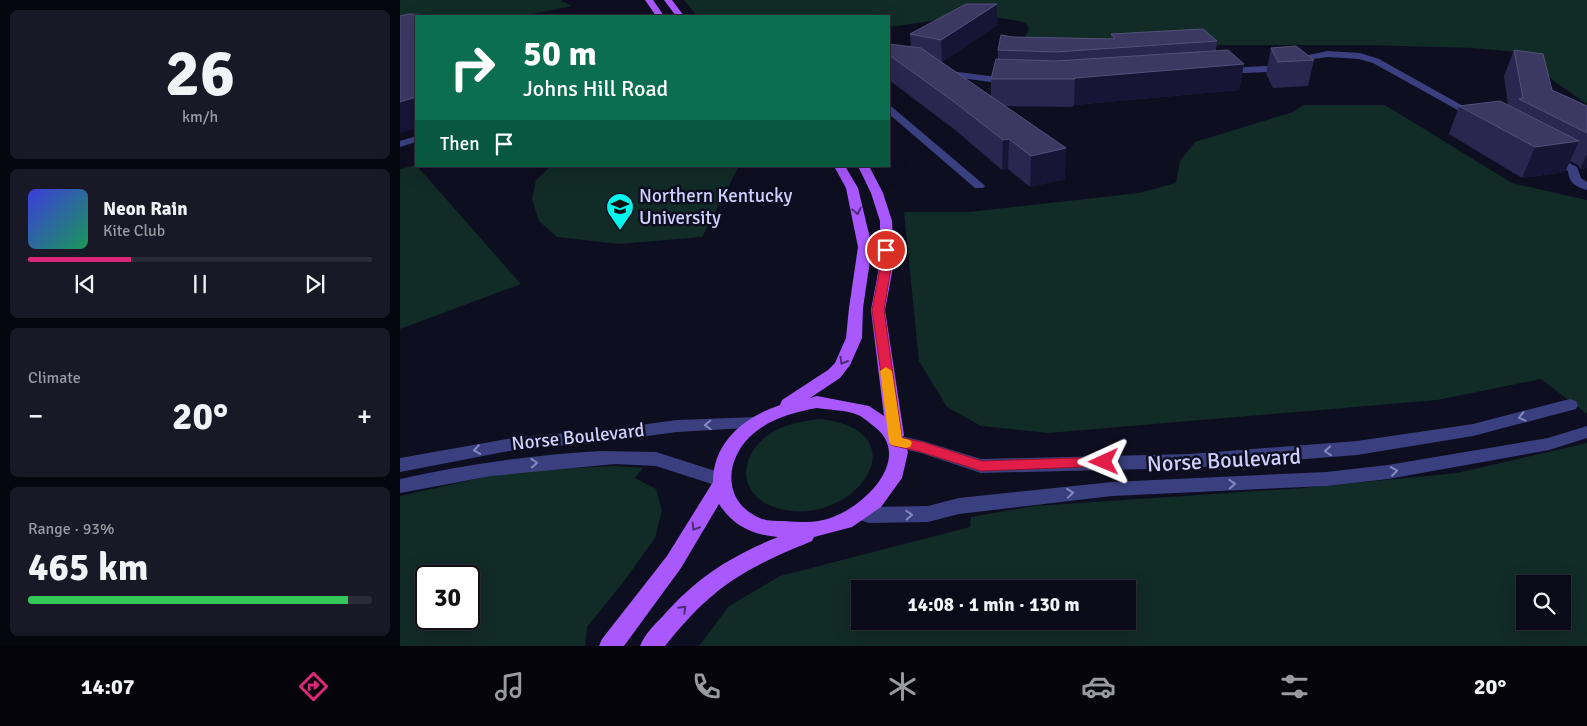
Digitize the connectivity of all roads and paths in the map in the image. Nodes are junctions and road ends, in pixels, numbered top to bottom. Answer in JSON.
{"nodes":[{"id":1,"x":650,"y":0,"type":"edge"},
{"id":2,"x":668,"y":0,"type":"edge"},
{"id":3,"x":659,"y":15,"type":"edge"},
{"id":4,"x":679,"y":15,"type":"edge"},
{"id":5,"x":1210,"y":71,"type":"edge"},
{"id":6,"x":932,"y":72,"type":"edge"},
{"id":7,"x":1024,"y":82,"type":"edge"},
{"id":8,"x":890,"y":110,"type":"edge"},
{"id":9,"x":1483,"y":120,"type":"edge"},
{"id":10,"x":415,"y":140,"type":"edge"},
{"id":11,"x":400,"y":144,"type":"edge"},
{"id":12,"x":1540,"y":151,"type":"edge"},
{"id":13,"x":841,"y":167,"type":"edge"},
{"id":14,"x":864,"y":167,"type":"edge"},
{"id":15,"x":979,"y":186,"type":"dead end"},
{"id":16,"x":1587,"y":186,"type":"edge"},
{"id":17,"x":1570,"y":405,"type":"dead end"},
{"id":18,"x":762,"y":420,"type":"junction"},
{"id":19,"x":1587,"y":432,"type":"edge"},
{"id":20,"x":896,"y":439,"type":"junction"},
{"id":21,"x":400,"y":465,"type":"edge"},
{"id":22,"x":721,"y":483,"type":"junction"},
{"id":23,"x":400,"y":486,"type":"edge"},
{"id":24,"x":861,"y":513,"type":"junction"},
{"id":25,"x":817,"y":530,"type":"junction"},
{"id":26,"x":610,"y":646,"type":"edge"},
{"id":27,"x":651,"y":646,"type":"edge"}],
"edges":[{"from":1,"to":3,"type":"main road"},
{"from":2,"to":4,"type":"main road"},
{"from":5,"to":9,"type":"street"},
{"from":6,"to":7,"type":"street"},
{"from":8,"to":15,"type":"street"},
{"from":10,"to":11,"type":"street"},
{"from":12,"to":16,"type":"street"},
{"from":13,"to":18,"type":"main road","one_way":true},
{"from":14,"to":20,"type":"main road"},
{"from":17,"to":20,"type":"street","name":"Norse Boulevard","one_way":true},
{"from":18,"to":20,"type":"main road"},
{"from":18,"to":21,"type":"street","name":"Norse Boulevard","one_way":true},
{"from":18,"to":22,"type":"main road"},
{"from":24,"to":19,"type":"street","name":"Norse Boulevard","one_way":true},
{"from":20,"to":24,"type":"main road"},
{"from":23,"to":22,"type":"street","name":"Norse Boulevard","one_way":true},
{"from":22,"to":25,"type":"main road"},
{"from":22,"to":26,"type":"main road","one_way":true},
{"from":24,"to":25,"type":"main road"},
{"from":27,"to":25,"type":"main road","one_way":true}]}
